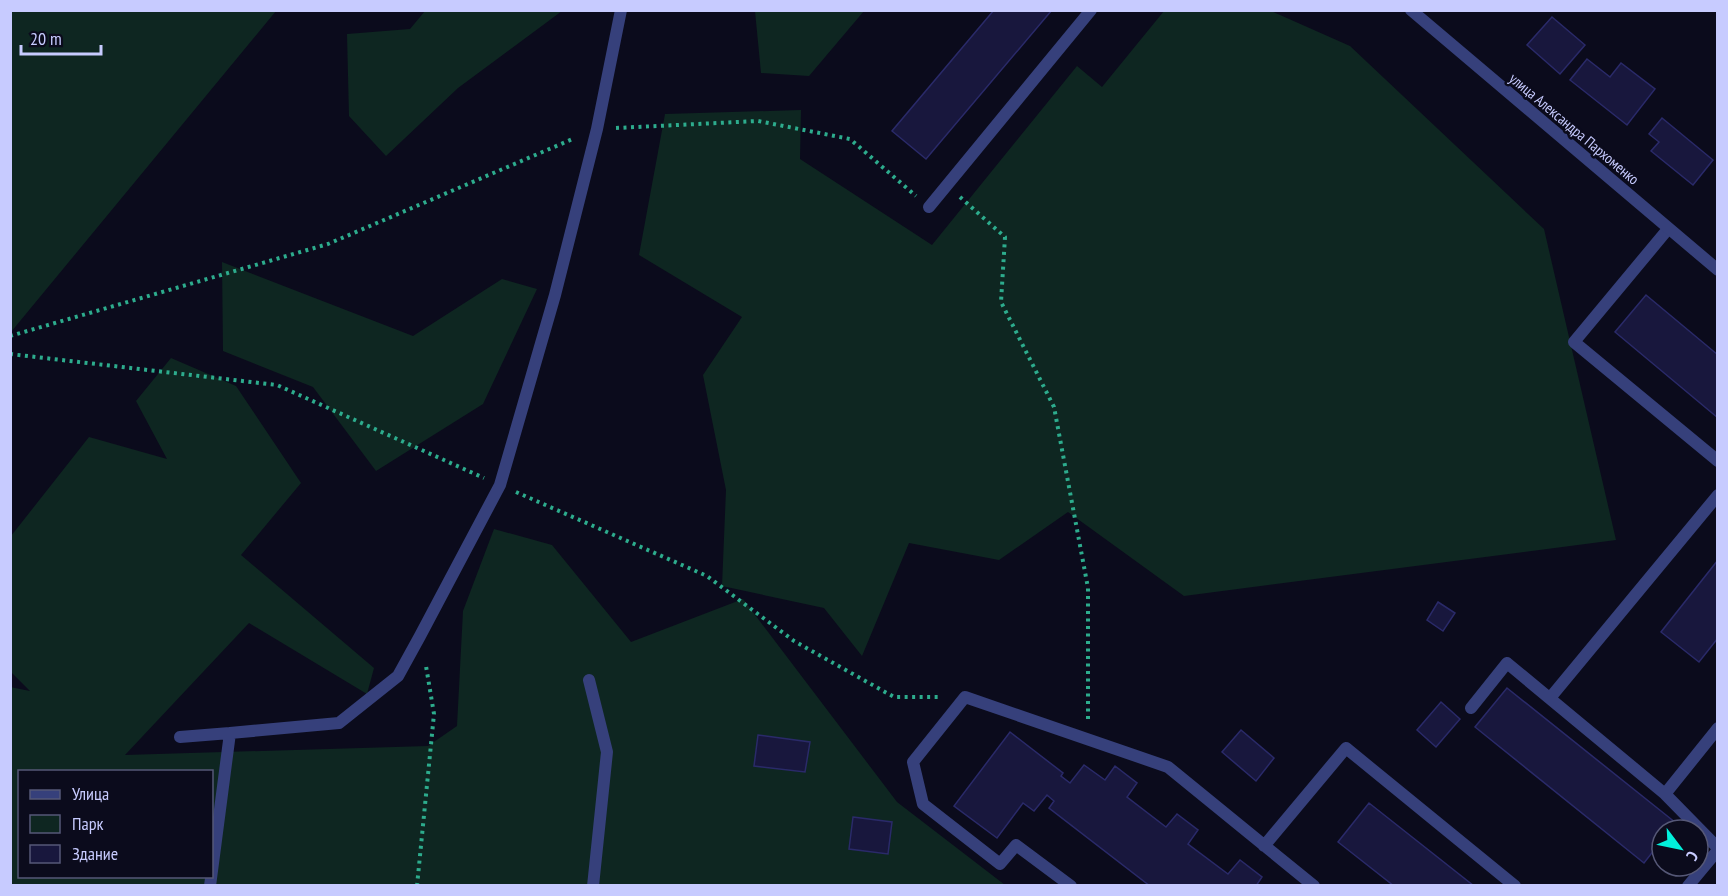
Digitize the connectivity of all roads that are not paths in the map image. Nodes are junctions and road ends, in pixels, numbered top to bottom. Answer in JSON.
{"nodes":[{"id":1,"x":621,"y":10,"type":"edge"},
{"id":2,"x":1091,"y":10,"type":"edge"},
{"id":3,"x":1411,"y":10,"type":"edge"},
{"id":4,"x":929,"y":207,"type":"road end"},
{"id":5,"x":1668,"y":229,"type":"junction"},
{"id":6,"x":1718,"y":270,"type":"edge"},
{"id":7,"x":1718,"y":461,"type":"edge"},
{"id":8,"x":1718,"y":495,"type":"edge"},
{"id":9,"x":589,"y":680,"type":"dead end"},
{"id":10,"x":1550,"y":698,"type":"junction"},
{"id":11,"x":1471,"y":708,"type":"dead end"},
{"id":12,"x":1718,"y":728,"type":"edge"},
{"id":13,"x":230,"y":733,"type":"junction"},
{"id":14,"x":180,"y":737,"type":"dead end"},
{"id":15,"x":1665,"y":794,"type":"junction"},
{"id":16,"x":1264,"y":846,"type":"junction"},
{"id":17,"x":1718,"y":849,"type":"edge"},
{"id":18,"x":213,"y":862,"type":"edge"},
{"id":19,"x":593,"y":885,"type":"edge"},
{"id":20,"x":1071,"y":885,"type":"edge"},
{"id":21,"x":1314,"y":885,"type":"edge"},
{"id":22,"x":1515,"y":885,"type":"edge"},
{"id":23,"x":1688,"y":885,"type":"edge"}],
"edges":[{"from":1,"to":13,"type":"street"},
{"from":2,"to":4,"type":"street"},
{"from":3,"to":5,"type":"street","name":"улица Александра Пархоменко"},
{"from":5,"to":6,"type":"street","name":"улица Александра Пархоменко"},
{"from":5,"to":7,"type":"street"},
{"from":8,"to":10,"type":"street"},
{"from":9,"to":19,"type":"street"},
{"from":10,"to":11,"type":"street"},
{"from":10,"to":15,"type":"street"},
{"from":12,"to":15,"type":"street"},
{"from":13,"to":14,"type":"street"},
{"from":13,"to":18,"type":"street"},
{"from":15,"to":17,"type":"street"},
{"from":16,"to":20,"type":"street"},
{"from":16,"to":21,"type":"street"},
{"from":16,"to":22,"type":"street"},
{"from":17,"to":23,"type":"street"}]}
